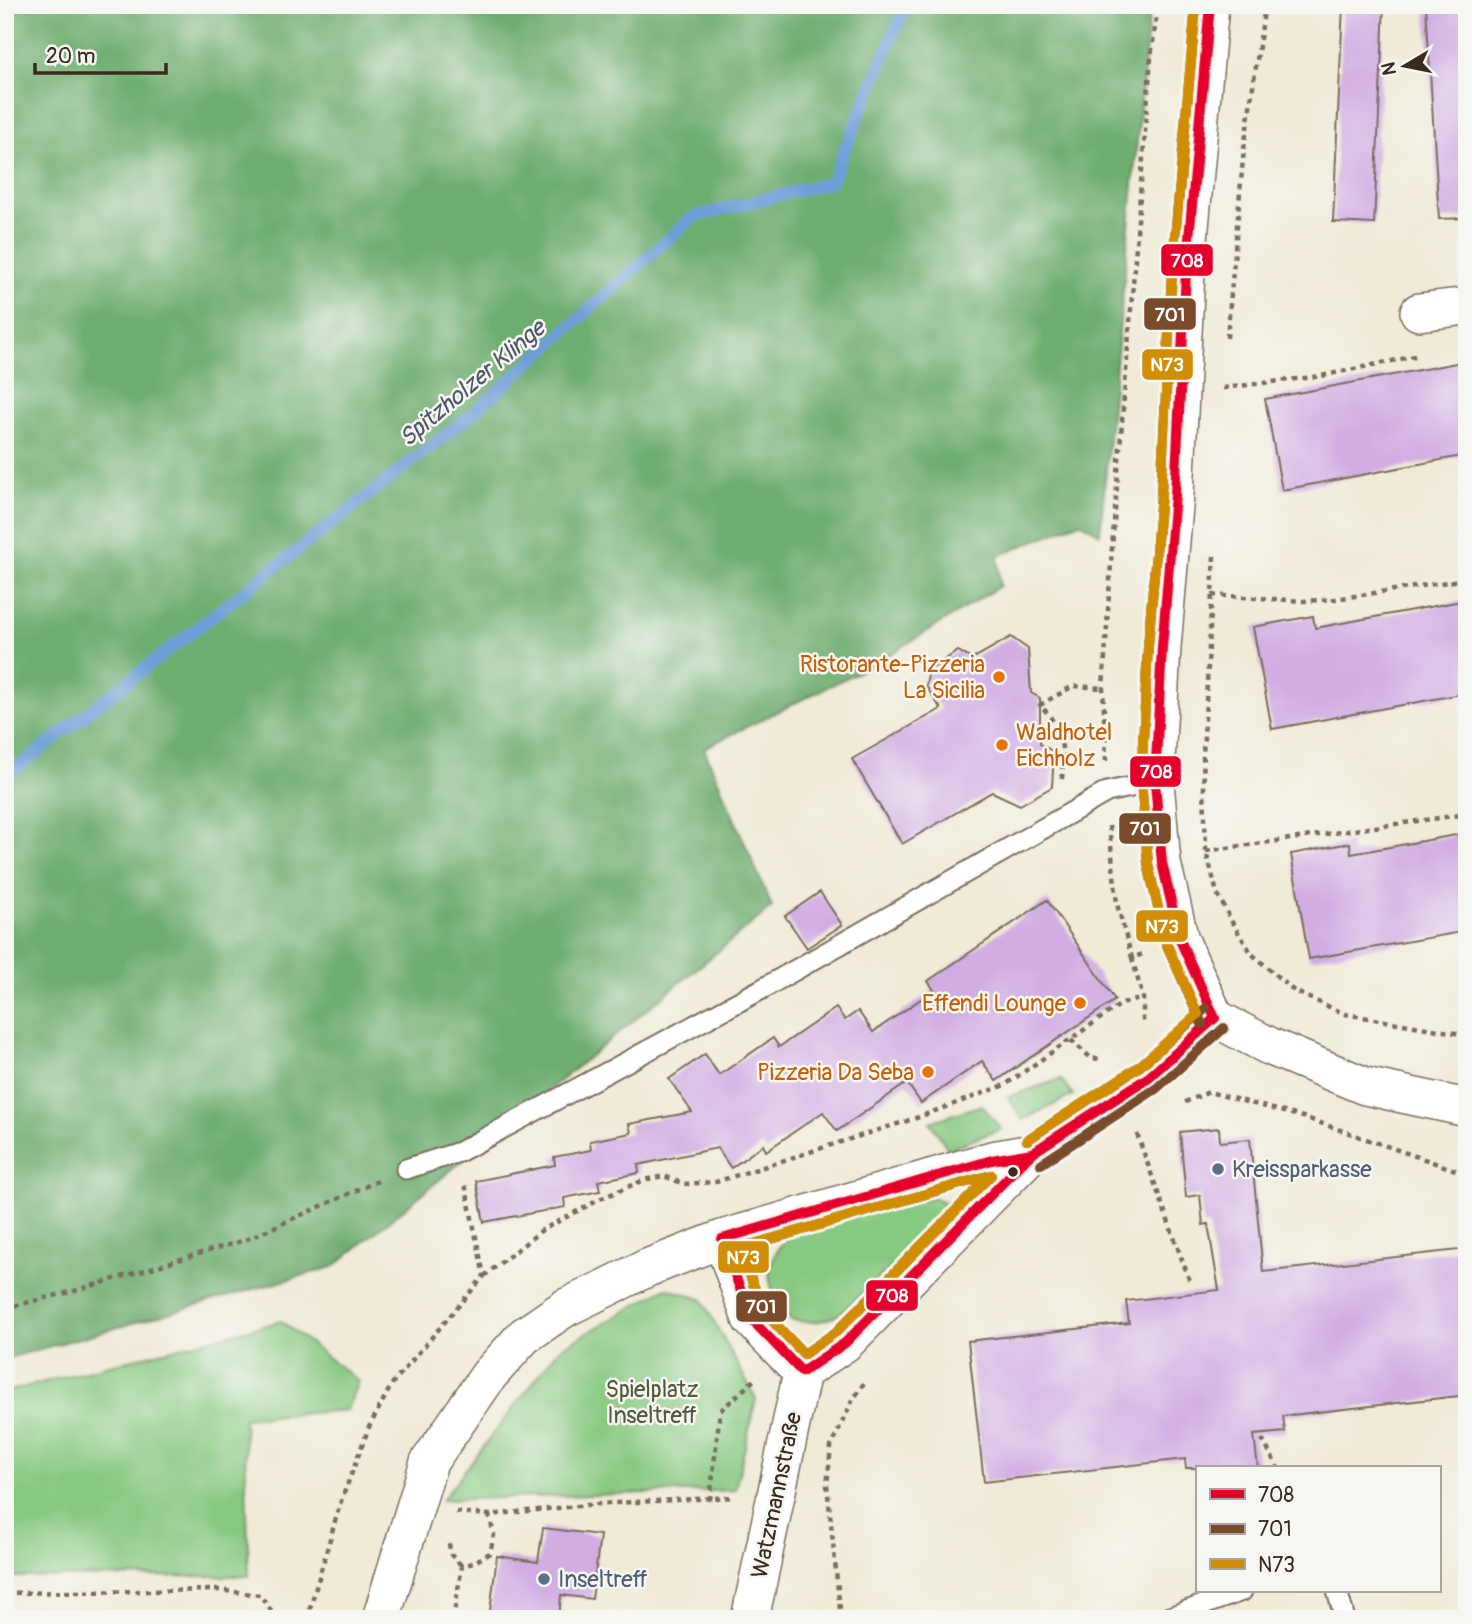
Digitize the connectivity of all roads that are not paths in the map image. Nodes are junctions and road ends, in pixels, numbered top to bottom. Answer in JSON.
{"nodes":[{"id":1,"x":1210,"y":5,"type":"edge"},
{"id":2,"x":1155,"y":782,"type":"junction"},
{"id":3,"x":1216,"y":1018,"type":"junction"},
{"id":4,"x":1467,"y":1108,"type":"edge"},
{"id":5,"x":1032,"y":1153,"type":"junction"},
{"id":6,"x":406,"y":1169,"type":"road end"},
{"id":7,"x":722,"y":1239,"type":"junction"},
{"id":8,"x":802,"y":1372,"type":"junction"},
{"id":9,"x":1239,"y":1592,"type":"edge"},
{"id":10,"x":1337,"y":1592,"type":"edge"},
{"id":11,"x":381,"y":1619,"type":"edge"},
{"id":12,"x":750,"y":1619,"type":"edge"},
{"id":13,"x":1164,"y":1619,"type":"edge"},
{"id":14,"x":1345,"y":1619,"type":"edge"}],
"edges":[{"from":1,"to":2,"type":"street"},
{"from":2,"to":3,"type":"street"},
{"from":2,"to":6,"type":"lane"},
{"from":3,"to":4,"type":"street"},
{"from":3,"to":5,"type":"street"},
{"from":5,"to":7,"type":"street"},
{"from":5,"to":8,"type":"street"},
{"from":7,"to":8,"type":"street"},
{"from":7,"to":11,"type":"street"},
{"from":8,"to":12,"type":"street","name":"Watzmannstraße"},
{"from":9,"to":13,"type":"lane"},
{"from":10,"to":14,"type":"lane"}]}
